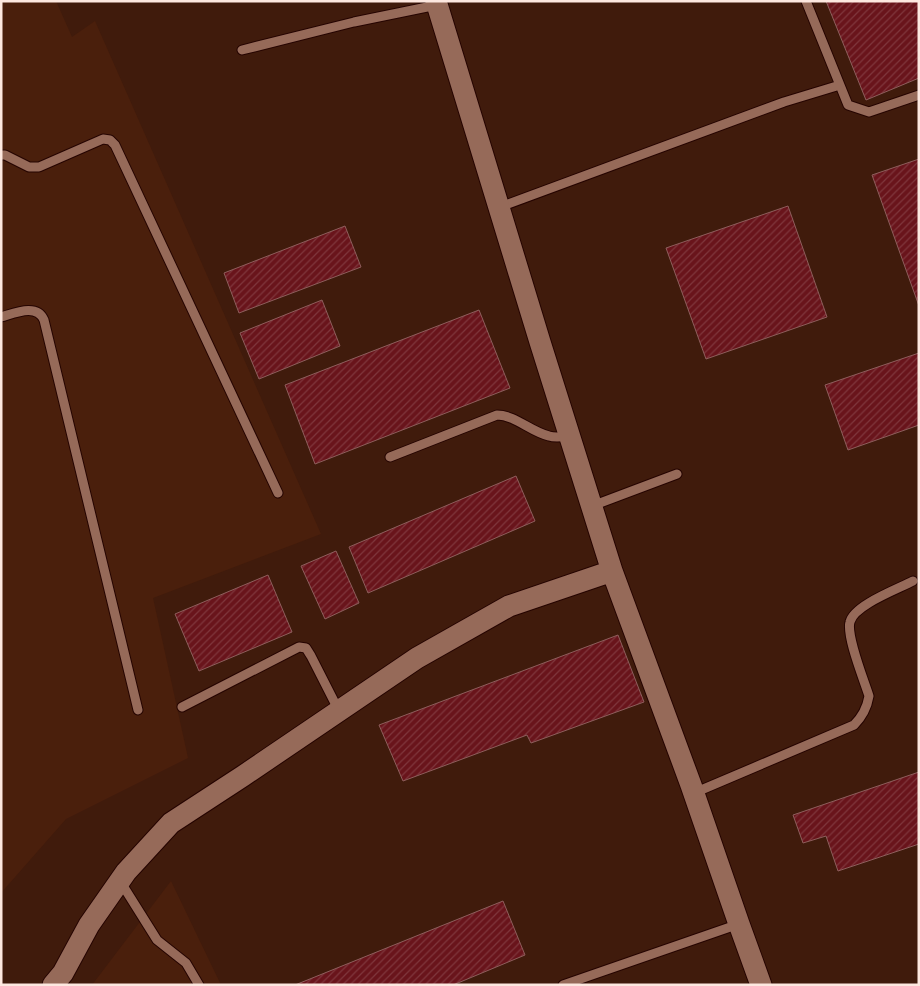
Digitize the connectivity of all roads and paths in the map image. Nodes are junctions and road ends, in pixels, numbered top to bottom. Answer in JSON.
{"nodes":[{"id":1,"x":806,"y":1,"type":"edge"},
{"id":2,"x":436,"y":3,"type":"edge"},
{"id":3,"x":242,"y":50,"type":"dead end"},
{"id":4,"x":840,"y":85,"type":"junction"},
{"id":5,"x":919,"y":95,"type":"edge"},
{"id":6,"x":1,"y":155,"type":"edge"},
{"id":7,"x":500,"y":208,"type":"junction"},
{"id":8,"x":1,"y":317,"type":"edge"},
{"id":9,"x":570,"y":436,"type":"junction"},
{"id":10,"x":390,"y":457,"type":"dead end"},
{"id":11,"x":677,"y":474,"type":"dead end"},
{"id":12,"x":278,"y":493,"type":"dead end"},
{"id":13,"x":592,"y":506,"type":"junction"},
{"id":14,"x":612,"y":571,"type":"junction"},
{"id":15,"x":913,"y":581,"type":"dead end"},
{"id":16,"x":182,"y":707,"type":"dead end"},
{"id":17,"x":138,"y":710,"type":"dead end"},
{"id":18,"x":339,"y":711,"type":"junction"},
{"id":19,"x":694,"y":793,"type":"junction"},
{"id":20,"x":120,"y":881,"type":"junction"},
{"id":21,"x":739,"y":924,"type":"junction"},
{"id":22,"x":53,"y":985,"type":"edge"},
{"id":23,"x":199,"y":985,"type":"edge"},
{"id":24,"x":563,"y":985,"type":"edge"},
{"id":25,"x":762,"y":985,"type":"edge"}],
"edges":[{"from":1,"to":4,"type":"lane"},
{"from":2,"to":3,"type":"lane"},
{"from":2,"to":7,"type":"street"},
{"from":4,"to":5,"type":"lane"},
{"from":4,"to":7,"type":"lane"},
{"from":6,"to":12,"type":"lane"},
{"from":7,"to":9,"type":"street"},
{"from":8,"to":17,"type":"lane"},
{"from":9,"to":10,"type":"lane"},
{"from":9,"to":13,"type":"street"},
{"from":11,"to":13,"type":"lane"},
{"from":13,"to":14,"type":"street"},
{"from":14,"to":18,"type":"street"},
{"from":14,"to":19,"type":"street"},
{"from":15,"to":19,"type":"lane"},
{"from":16,"to":18,"type":"lane"},
{"from":18,"to":20,"type":"street"},
{"from":19,"to":21,"type":"street"},
{"from":20,"to":22,"type":"street"},
{"from":20,"to":23,"type":"lane"},
{"from":21,"to":24,"type":"lane"},
{"from":21,"to":25,"type":"street"}]}
